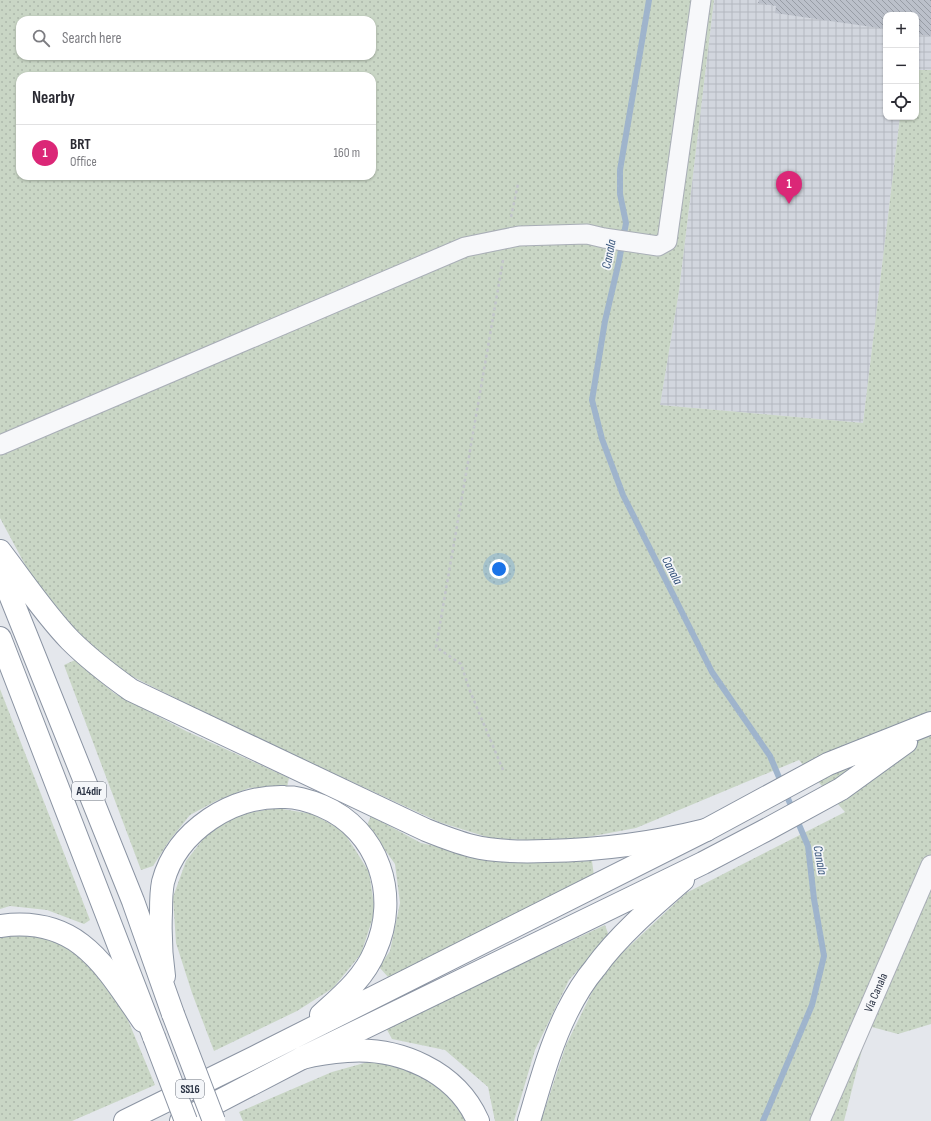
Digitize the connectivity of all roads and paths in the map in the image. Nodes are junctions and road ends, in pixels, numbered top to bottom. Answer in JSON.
{"nodes":[{"id":1,"x":701,"y":0,"type":"edge"},
{"id":2,"x":518,"y":184,"type":"dead end"},
{"id":3,"x":507,"y":238,"type":"junction"},
{"id":4,"x":0,"y":445,"type":"edge"},
{"id":5,"x":0,"y":551,"type":"edge"},
{"id":6,"x":0,"y":570,"type":"edge"},
{"id":7,"x":0,"y":638,"type":"edge"},
{"id":8,"x":931,"y":723,"type":"edge"},
{"id":9,"x":503,"y":770,"type":"dead end"},
{"id":10,"x":706,"y":830,"type":"junction"},
{"id":11,"x":703,"y":863,"type":"junction"},
{"id":12,"x":931,"y":865,"type":"edge"},
{"id":13,"x":0,"y":926,"type":"edge"},
{"id":14,"x":173,"y":1014,"type":"junction"},
{"id":15,"x":154,"y":1037,"type":"junction"},
{"id":16,"x":292,"y":1038,"type":"junction"},
{"id":17,"x":302,"y":1058,"type":"junction"},
{"id":18,"x":125,"y":1121,"type":"edge"},
{"id":19,"x":181,"y":1121,"type":"edge"},
{"id":20,"x":186,"y":1121,"type":"edge"},
{"id":21,"x":214,"y":1121,"type":"edge"},
{"id":22,"x":478,"y":1121,"type":"edge"},
{"id":23,"x":529,"y":1121,"type":"edge"},
{"id":24,"x":820,"y":1121,"type":"edge"}],
"edges":[{"from":1,"to":3,"type":"street"},
{"from":2,"to":3,"type":"path"},
{"from":3,"to":4,"type":"street"},
{"from":3,"to":9,"type":"path"},
{"from":5,"to":10,"type":"highway"},
{"from":6,"to":14,"type":"highway","number":"A14dir"},
{"from":7,"to":15,"type":"highway","number":"A14dir"},
{"from":8,"to":10,"type":"highway"},
{"from":8,"to":11,"type":"highway"},
{"from":10,"to":16,"type":"highway"},
{"from":11,"to":17,"type":"highway"},
{"from":11,"to":23,"type":"highway"},
{"from":12,"to":24,"type":"street","name":"Via Canala"},
{"from":13,"to":15,"type":"highway"},
{"from":14,"to":16,"type":"highway"},
{"from":14,"to":21,"type":"highway","number":"A14dir","bridge":true},
{"from":15,"to":20,"type":"highway","number":"A14dir","bridge":true},
{"from":16,"to":18,"type":"highway","number":"SS16"},
{"from":17,"to":19,"type":"highway"},
{"from":17,"to":22,"type":"highway"}]}
